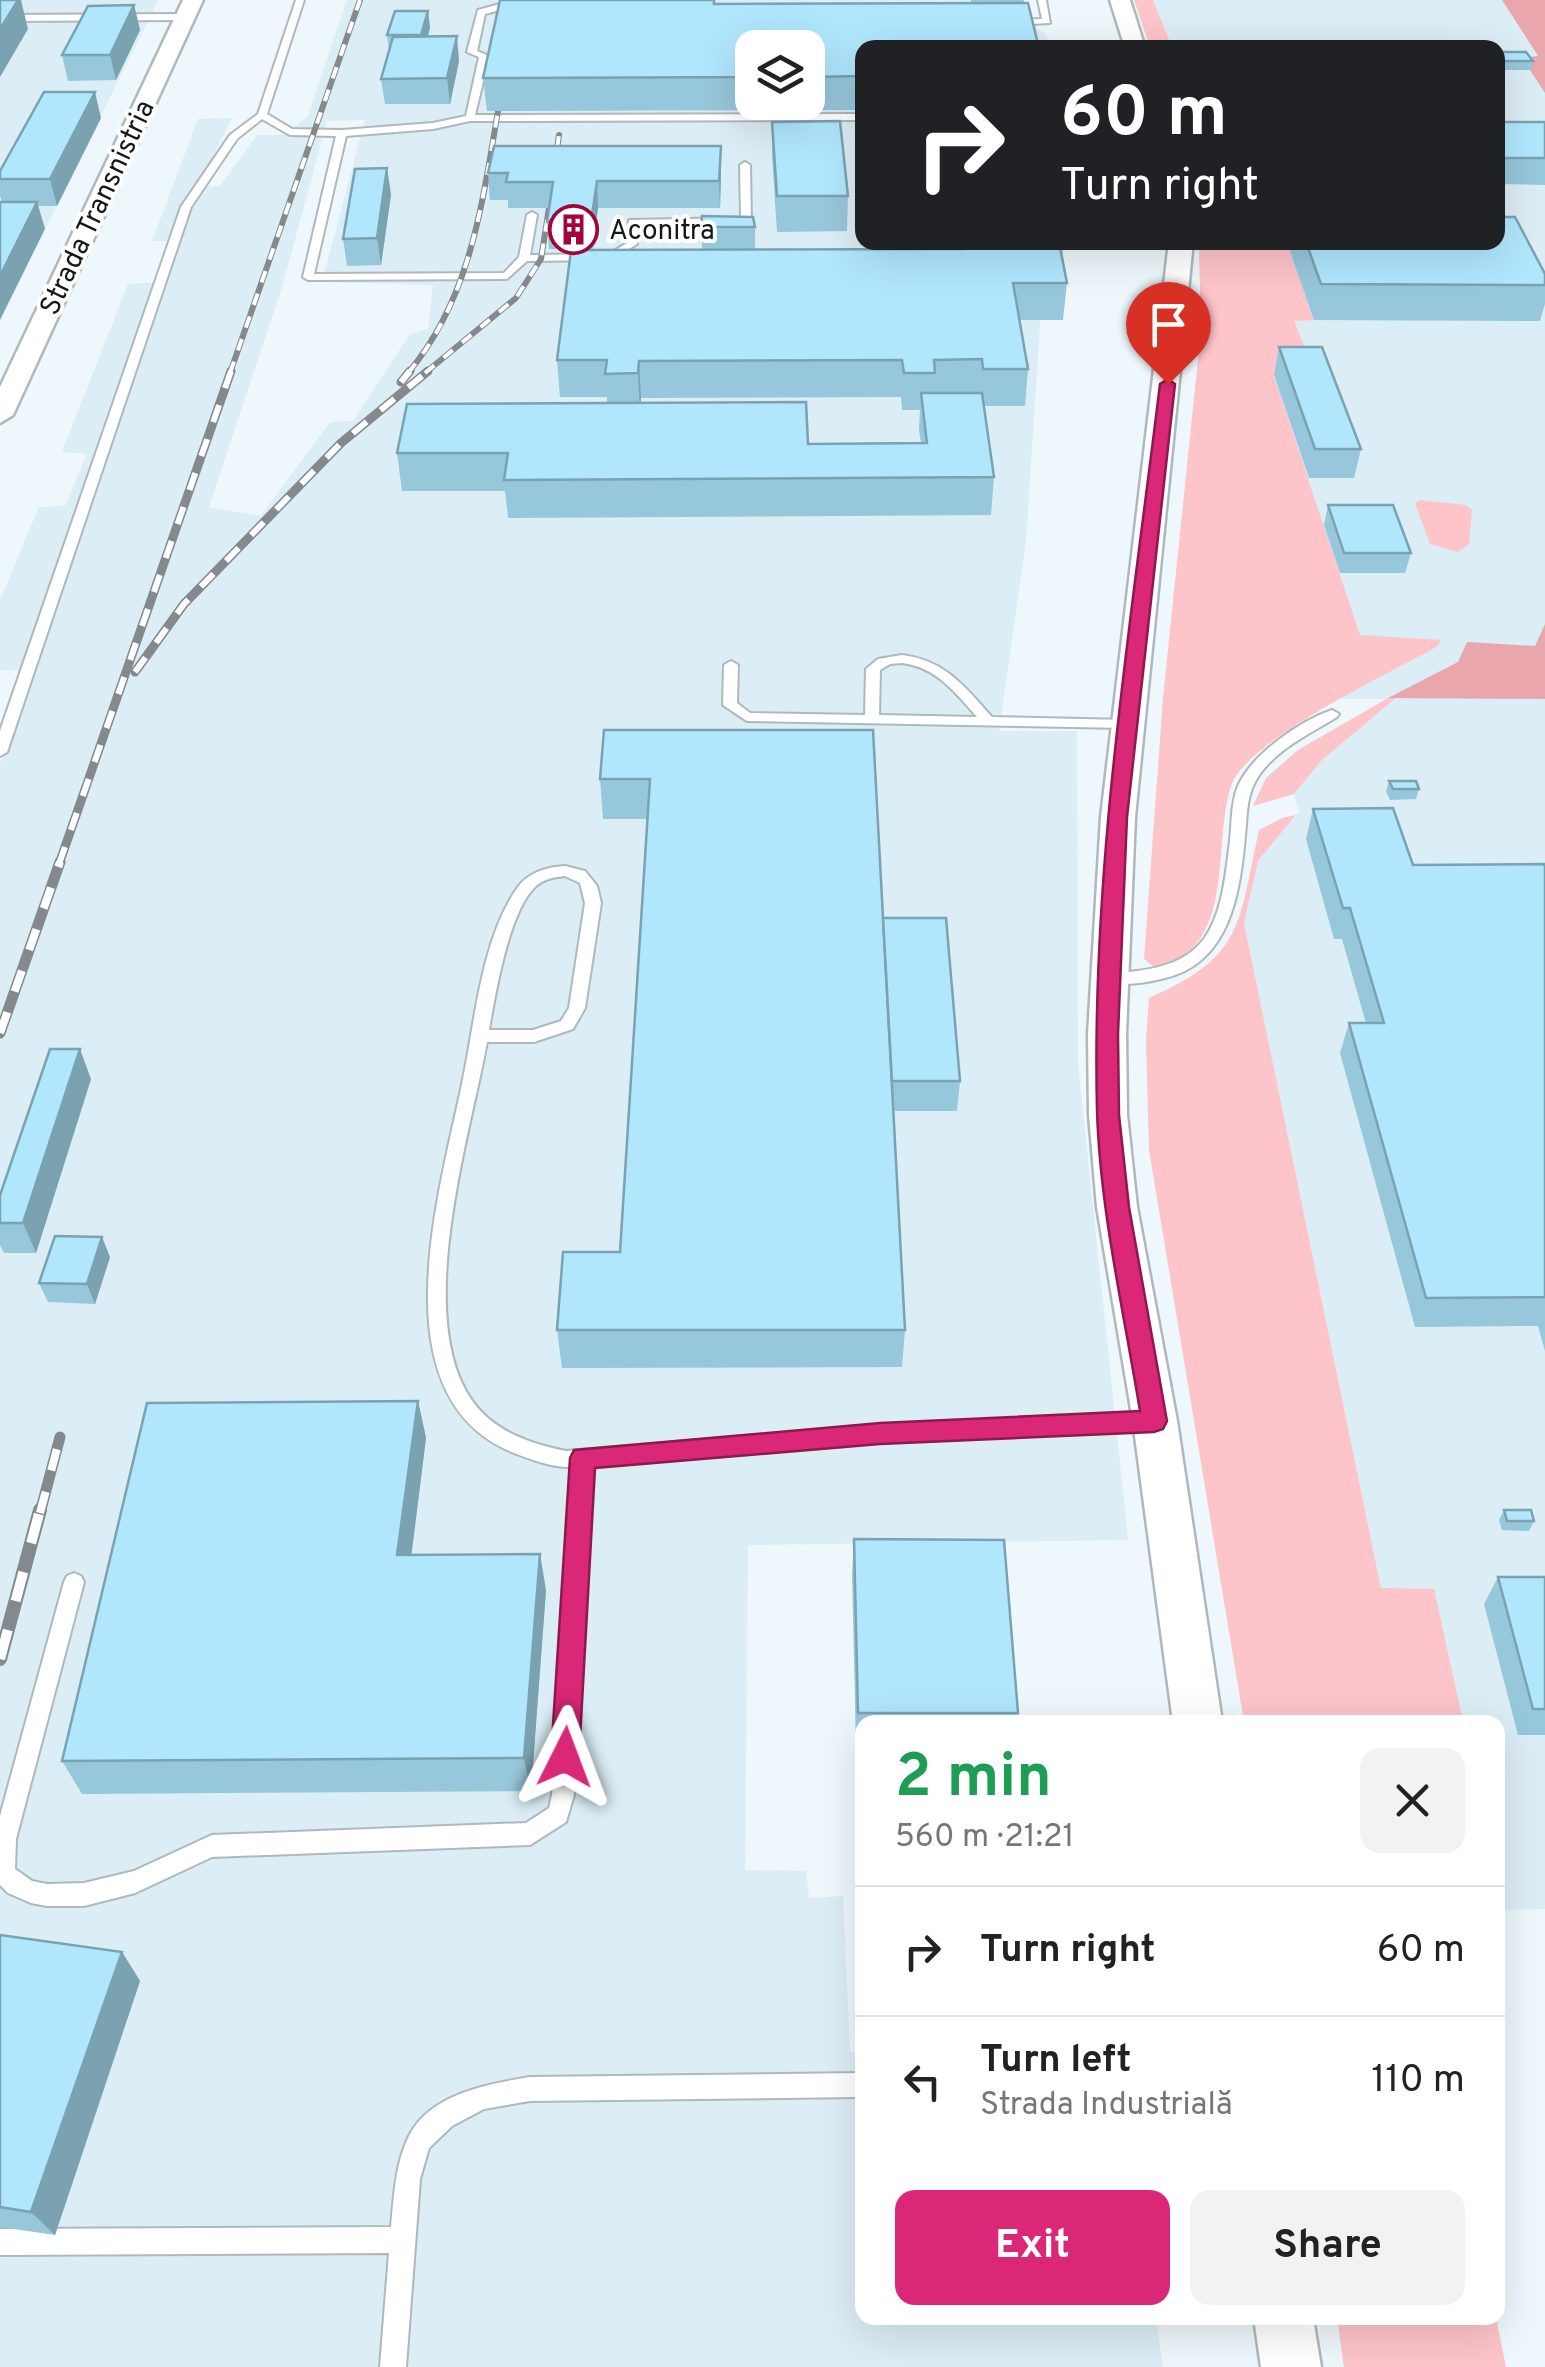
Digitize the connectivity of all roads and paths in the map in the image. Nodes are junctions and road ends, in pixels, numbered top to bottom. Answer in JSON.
{"nodes":[{"id":1,"x":300,"y":0,"type":"edge"},
{"id":2,"x":558,"y":0,"type":"edge"},
{"id":3,"x":1042,"y":0,"type":"edge"},
{"id":4,"x":1120,"y":0,"type":"edge"},
{"id":5,"x":189,"y":8,"type":"edge"},
{"id":6,"x":0,"y":18,"type":"edge"},
{"id":7,"x":1015,"y":23,"type":"edge"},
{"id":8,"x":1132,"y":40,"type":"edge"},
{"id":9,"x":262,"y":116,"type":"junction"},
{"id":10,"x":855,"y":117,"type":"edge"},
{"id":11,"x":470,"y":118,"type":"junction"},
{"id":12,"x":342,"y":133,"type":"junction"},
{"id":13,"x":745,"y":166,"type":"dead end"},
{"id":14,"x":532,"y":215,"type":"dead end"},
{"id":15,"x":1180,"y":250,"type":"edge"},
{"id":16,"x":524,"y":258,"type":"junction"},
{"id":17,"x":0,"y":415,"type":"edge"},
{"id":18,"x":731,"y":665,"type":"dead end"},
{"id":19,"x":1332,"y":714,"type":"dead end"},
{"id":20,"x":872,"y":720,"type":"junction"},
{"id":21,"x":989,"y":722,"type":"junction"},
{"id":22,"x":1127,"y":724,"type":"junction"},
{"id":23,"x":0,"y":752,"type":"edge"},
{"id":24,"x":1110,"y":978,"type":"junction"},
{"id":25,"x":480,"y":1036,"type":"junction"},
{"id":26,"x":1154,"y":1421,"type":"junction"},
{"id":27,"x":583,"y":1458,"type":"junction"},
{"id":28,"x":74,"y":1582,"type":"dead end"},
{"id":29,"x":1197,"y":1715,"type":"edge"},
{"id":30,"x":855,"y":2085,"type":"edge"},
{"id":31,"x":403,"y":2240,"type":"junction"},
{"id":32,"x":0,"y":2242,"type":"edge"},
{"id":33,"x":1285,"y":2325,"type":"edge"},
{"id":34,"x":392,"y":2367,"type":"edge"},
{"id":35,"x":1291,"y":2367,"type":"edge"}],
"edges":[{"from":1,"to":9,"type":"lane"},
{"from":2,"to":11,"type":"lane"},
{"from":3,"to":7,"type":"lane"},
{"from":4,"to":8,"type":"street"},
{"from":5,"to":6,"type":"lane"},
{"from":5,"to":17,"type":"street","name":"Strada Transnistria"},
{"from":9,"to":12,"type":"lane"},
{"from":9,"to":23,"type":"lane"},
{"from":10,"to":11,"type":"lane"},
{"from":11,"to":12,"type":"lane"},
{"from":12,"to":16,"type":"lane"},
{"from":13,"to":16,"type":"lane"},
{"from":14,"to":16,"type":"lane"},
{"from":15,"to":22,"type":"street"},
{"from":18,"to":20,"type":"lane"},
{"from":19,"to":24,"type":"lane"},
{"from":20,"to":21,"type":"lane"},
{"from":20,"to":21,"type":"lane"},
{"from":21,"to":22,"type":"lane"},
{"from":22,"to":24,"type":"street"},
{"from":24,"to":26,"type":"street"},
{"from":25,"to":25,"type":"lane"},
{"from":25,"to":27,"type":"lane"},
{"from":26,"to":27,"type":"lane"},
{"from":26,"to":29,"type":"street"},
{"from":27,"to":28,"type":"lane"},
{"from":30,"to":31,"type":"lane"},
{"from":31,"to":32,"type":"lane"},
{"from":31,"to":34,"type":"lane"},
{"from":33,"to":35,"type":"street"}]}
